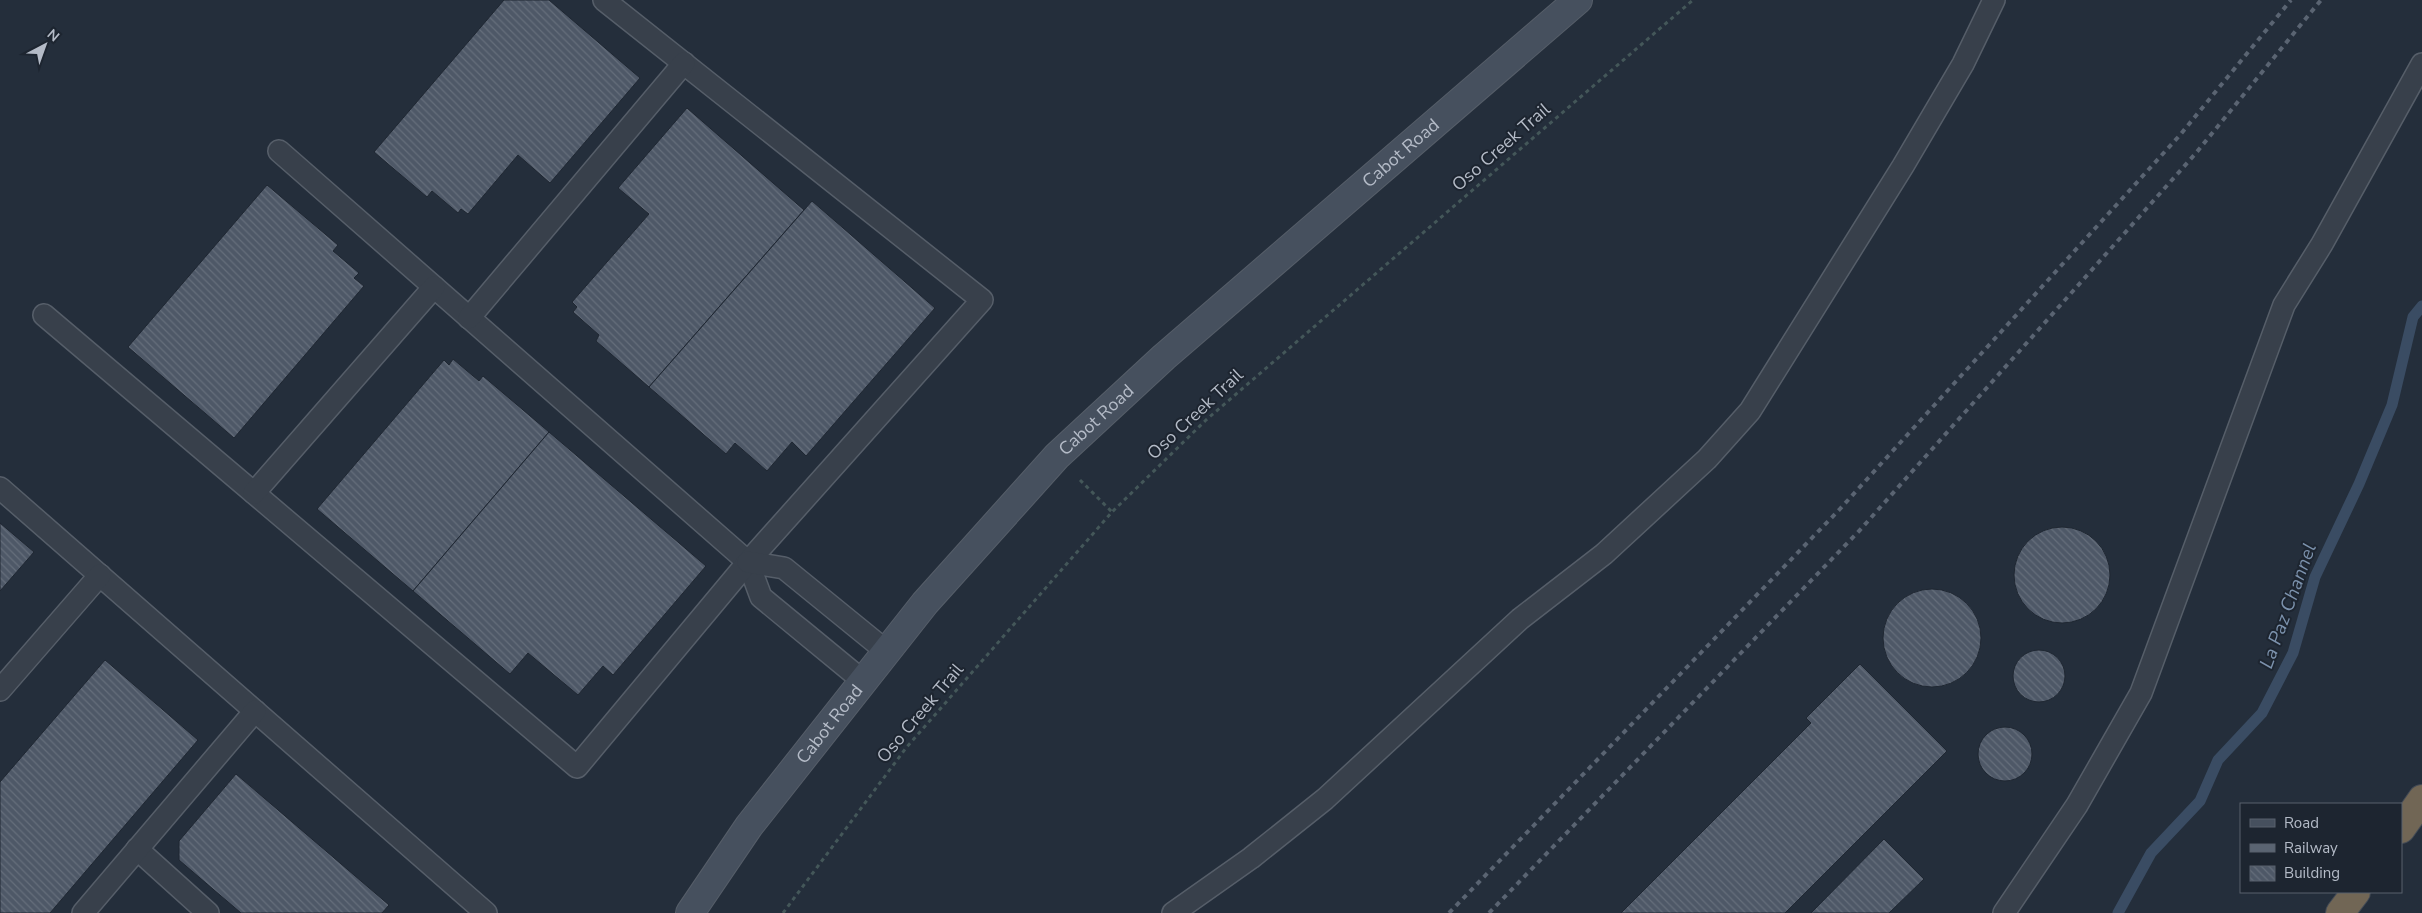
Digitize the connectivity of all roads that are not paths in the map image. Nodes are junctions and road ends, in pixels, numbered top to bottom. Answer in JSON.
{"nodes":[{"id":1,"x":604,"y":0,"type":"edge"},
{"id":2,"x":1578,"y":0,"type":"edge"},
{"id":3,"x":1994,"y":0,"type":"edge"},
{"id":4,"x":684,"y":63,"type":"junction"},
{"id":5,"x":2422,"y":64,"type":"edge"},
{"id":6,"x":278,"y":151,"type":"dead end"},
{"id":7,"x":434,"y":288,"type":"junction"},
{"id":8,"x":44,"y":315,"type":"dead end"},
{"id":9,"x":469,"y":318,"type":"junction"},
{"id":10,"x":0,"y":488,"type":"edge"},
{"id":11,"x":254,"y":493,"type":"junction"},
{"id":12,"x":748,"y":562,"type":"junction"},
{"id":13,"x":100,"y":575,"type":"junction"},
{"id":14,"x":886,"y":651,"type":"junction"},
{"id":15,"x":863,"y":681,"type":"junction"},
{"id":16,"x":0,"y":690,"type":"edge"},
{"id":17,"x":255,"y":711,"type":"junction"},
{"id":18,"x":2422,"y":799,"type":"edge"},
{"id":19,"x":2402,"y":828,"type":"edge"},
{"id":20,"x":137,"y":849,"type":"junction"},
{"id":21,"x":2355,"y":893,"type":"edge"},
{"id":22,"x":84,"y":913,"type":"edge"},
{"id":23,"x":208,"y":913,"type":"edge"},
{"id":24,"x":486,"y":913,"type":"edge"},
{"id":25,"x":690,"y":913,"type":"edge"},
{"id":26,"x":1173,"y":913,"type":"edge"},
{"id":27,"x":2004,"y":913,"type":"edge"},
{"id":28,"x":2340,"y":913,"type":"edge"}],
"edges":[{"from":1,"to":4,"type":"lane"},
{"from":2,"to":14,"type":"main road","name":"Cabot Road"},
{"from":3,"to":26,"type":"lane"},
{"from":4,"to":9,"type":"lane"},
{"from":4,"to":12,"type":"lane"},
{"from":5,"to":27,"type":"lane"},
{"from":6,"to":7,"type":"lane"},
{"from":7,"to":9,"type":"lane"},
{"from":7,"to":11,"type":"lane"},
{"from":8,"to":11,"type":"lane"},
{"from":9,"to":12,"type":"lane"},
{"from":10,"to":13,"type":"lane"},
{"from":11,"to":12,"type":"lane"},
{"from":12,"to":14,"type":"lane"},
{"from":12,"to":15,"type":"lane"},
{"from":13,"to":16,"type":"lane"},
{"from":13,"to":17,"type":"lane"},
{"from":14,"to":15,"type":"main road","name":"Cabot Road"},
{"from":15,"to":25,"type":"main road","name":"Cabot Road"},
{"from":17,"to":20,"type":"lane"},
{"from":17,"to":24,"type":"lane"},
{"from":18,"to":19,"type":"highway"},
{"from":20,"to":22,"type":"lane"},
{"from":20,"to":23,"type":"lane"},
{"from":21,"to":28,"type":"highway"}]}
